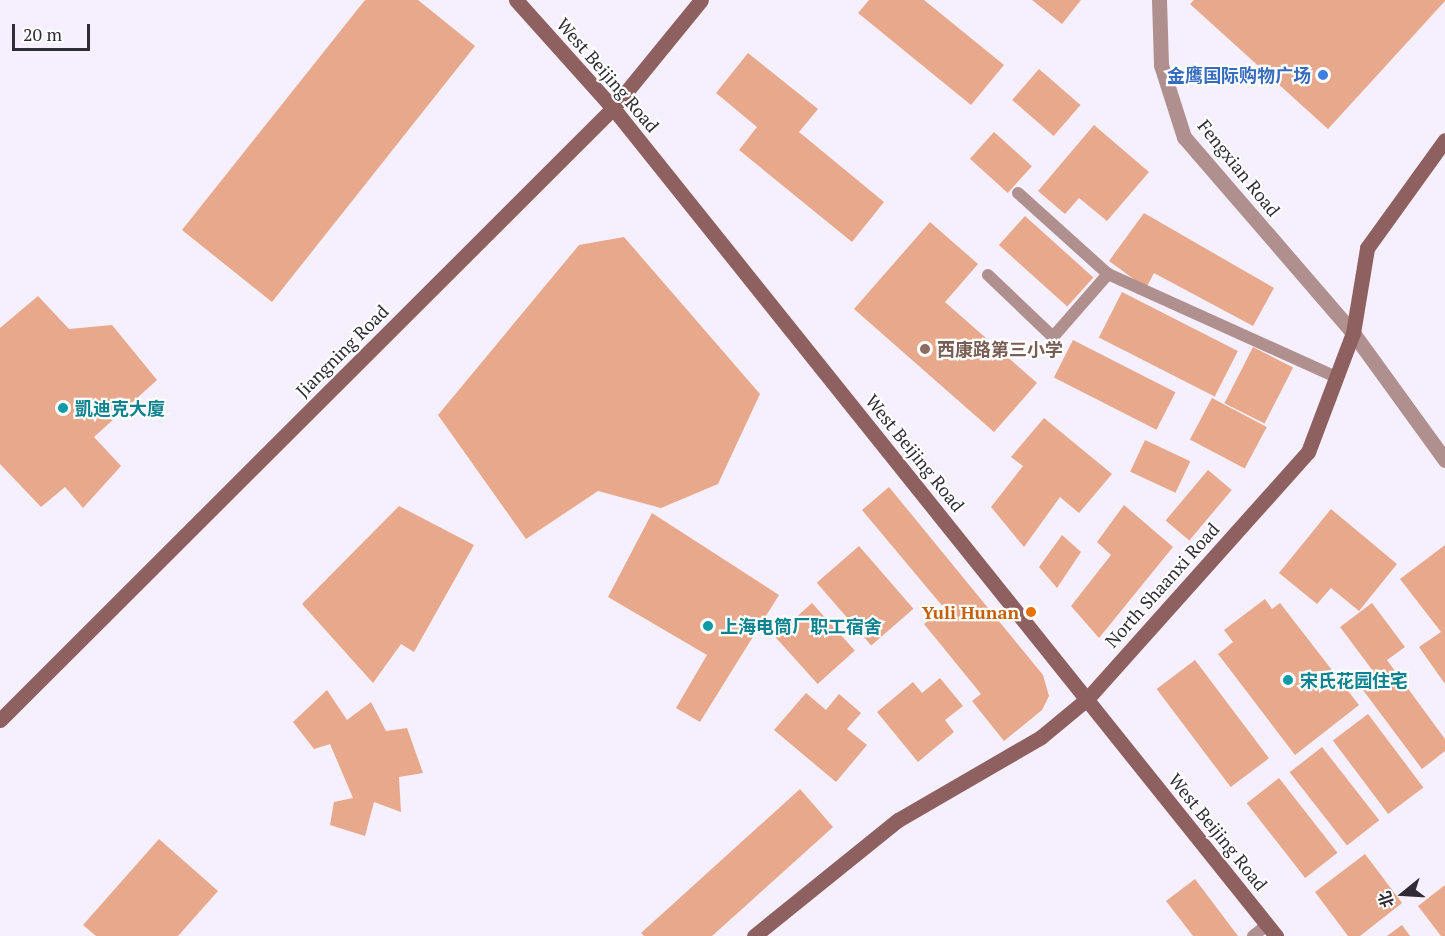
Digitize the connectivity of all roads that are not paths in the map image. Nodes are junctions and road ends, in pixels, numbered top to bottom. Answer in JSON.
{"nodes":[{"id":1,"x":516,"y":0,"type":"edge"},
{"id":2,"x":701,"y":0,"type":"edge"},
{"id":3,"x":1159,"y":0,"type":"edge"},
{"id":4,"x":613,"y":108,"type":"junction"},
{"id":5,"x":1445,"y":140,"type":"edge"},
{"id":6,"x":1018,"y":194,"type":"dead end"},
{"id":7,"x":1108,"y":274,"type":"junction"},
{"id":8,"x":988,"y":275,"type":"dead end"},
{"id":9,"x":1353,"y":333,"type":"junction"},
{"id":10,"x":1338,"y":378,"type":"junction"},
{"id":11,"x":1445,"y":460,"type":"edge"},
{"id":12,"x":1087,"y":699,"type":"junction"},
{"id":13,"x":0,"y":720,"type":"edge"},
{"id":14,"x":1271,"y":930,"type":"edge"},
{"id":15,"x":754,"y":936,"type":"edge"},
{"id":16,"x":1253,"y":936,"type":"edge"}],
"edges":[{"from":1,"to":4,"type":"main road","name":"West Beijing Road"},
{"from":2,"to":4,"type":"main road","name":"Jiangning Road"},
{"from":3,"to":9,"type":"street","name":"Fengxian Road"},
{"from":4,"to":12,"type":"main road","name":"West Beijing Road"},
{"from":4,"to":13,"type":"main road","name":"Jiangning Road"},
{"from":5,"to":9,"type":"main road","name":"North Shaanxi Road"},
{"from":6,"to":7,"type":"lane"},
{"from":7,"to":8,"type":"lane"},
{"from":7,"to":10,"type":"lane"},
{"from":9,"to":10,"type":"main road","name":"North Shaanxi Road"},
{"from":9,"to":11,"type":"street","name":"Fengxian Road"},
{"from":10,"to":12,"type":"main road","name":"North Shaanxi Road"},
{"from":12,"to":14,"type":"main road","name":"West Beijing Road"},
{"from":12,"to":15,"type":"main road","name":"North Shaanxi Road"},
{"from":14,"to":16,"type":"lane"}]}
